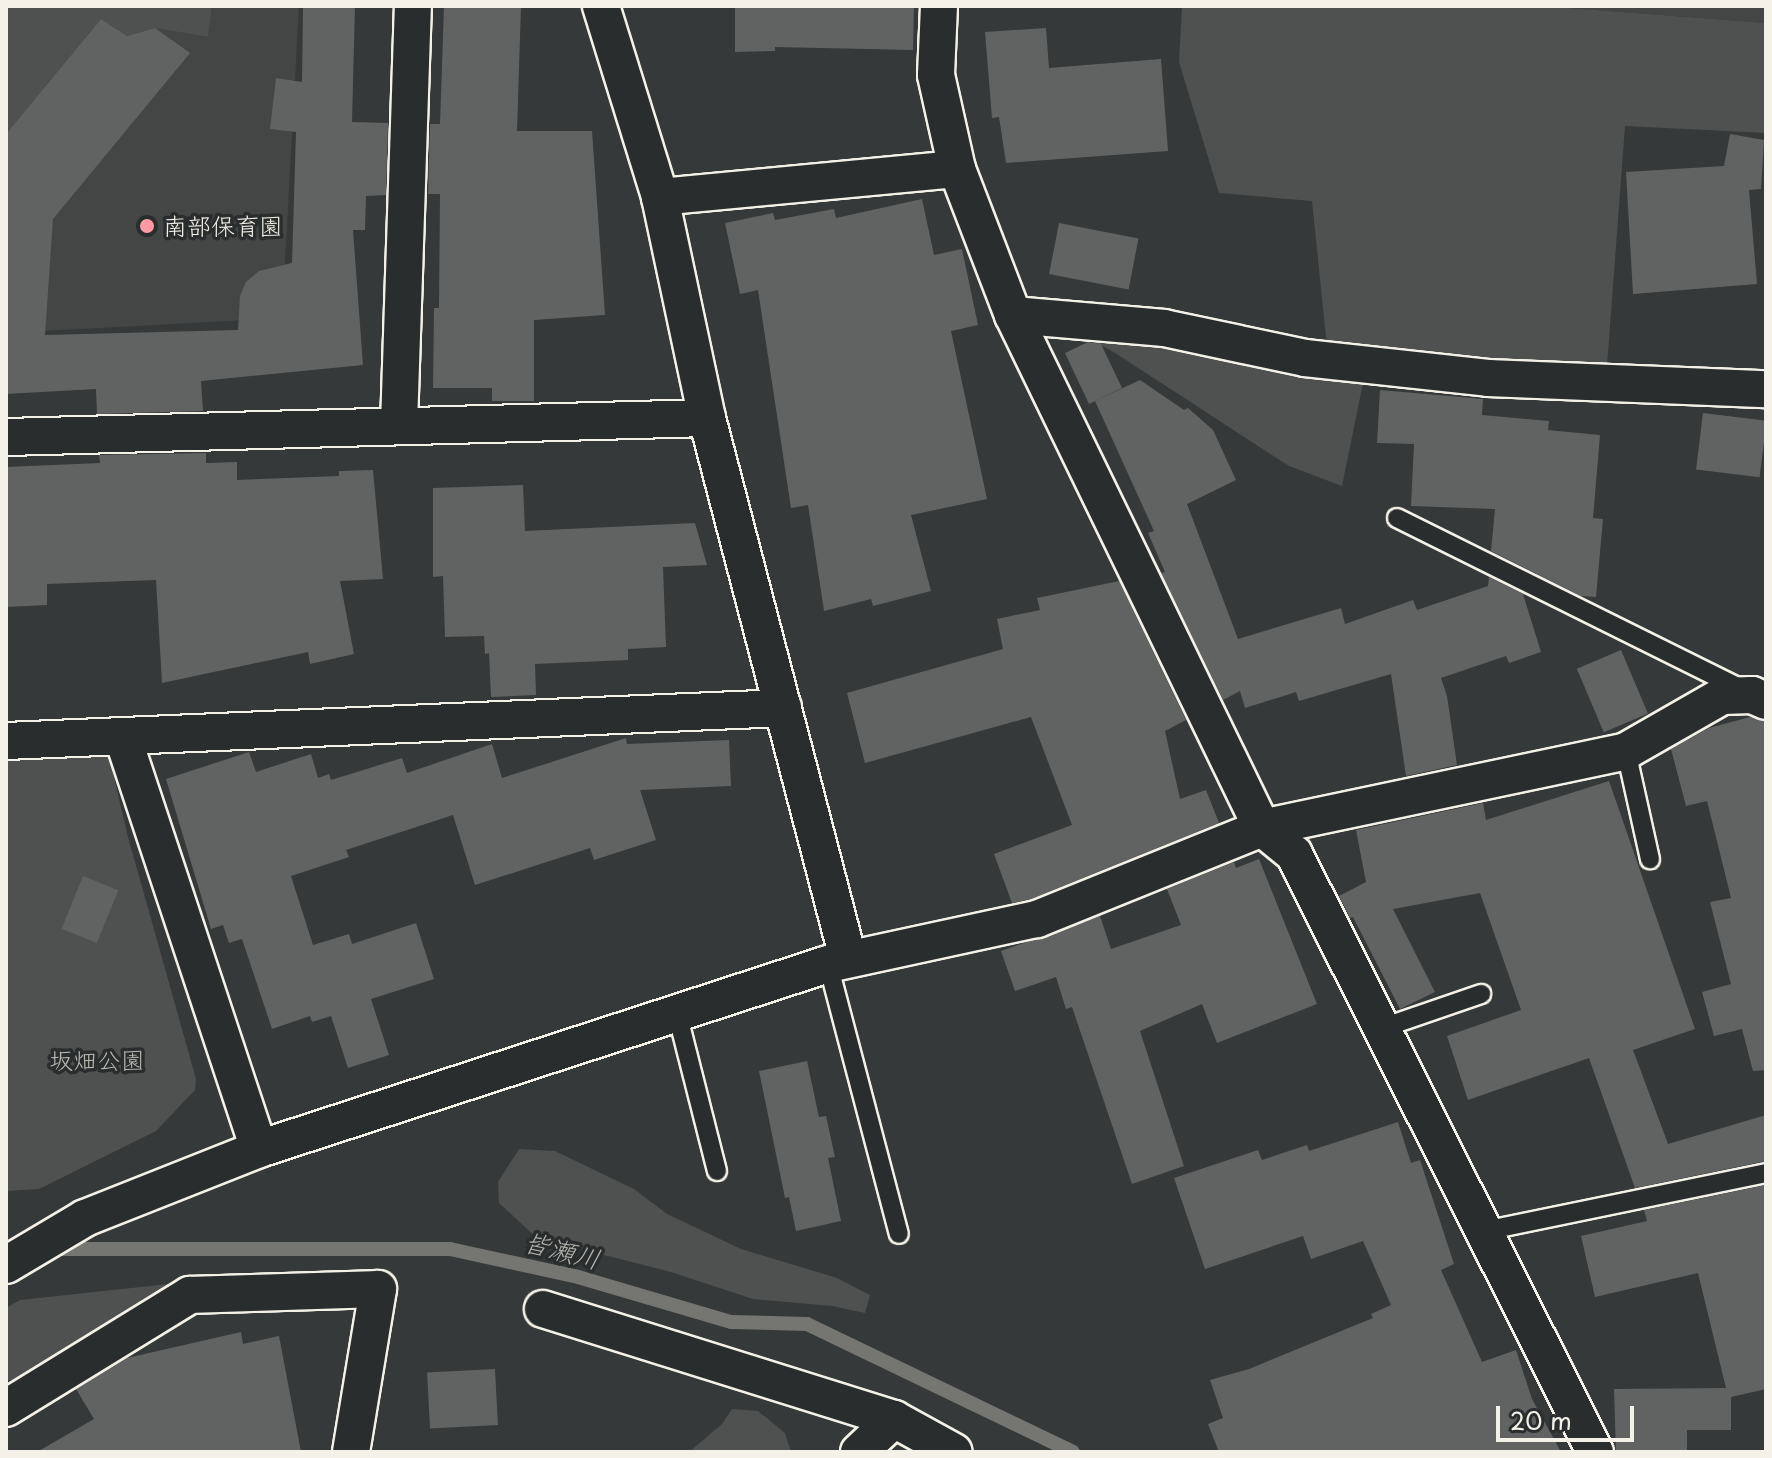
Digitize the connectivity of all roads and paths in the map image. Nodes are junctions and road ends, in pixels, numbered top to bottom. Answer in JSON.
{"nodes":[{"id":1,"x":413,"y":6,"type":"edge"},
{"id":2,"x":601,"y":6,"type":"edge"},
{"id":3,"x":939,"y":6,"type":"edge"},
{"id":4,"x":957,"y":169,"type":"junction"},
{"id":5,"x":660,"y":197,"type":"junction"},
{"id":6,"x":1013,"y":315,"type":"junction"},
{"id":7,"x":1766,"y":389,"type":"edge"},
{"id":8,"x":707,"y":418,"type":"junction"},
{"id":9,"x":399,"y":425,"type":"junction"},
{"id":10,"x":6,"y":437,"type":"edge"},
{"id":11,"x":1397,"y":518,"type":"dead end"},
{"id":12,"x":1759,"y":698,"type":"edge"},
{"id":13,"x":783,"y":708,"type":"junction"},
{"id":14,"x":123,"y":738,"type":"junction"},
{"id":15,"x":6,"y":741,"type":"edge"},
{"id":16,"x":1626,"y":751,"type":"junction"},
{"id":17,"x":1262,"y":828,"type":"junction"},
{"id":18,"x":1650,"y":859,"type":"dead end"},
{"id":19,"x":838,"y":961,"type":"junction"},
{"id":20,"x":1481,"y":994,"type":"dead end"},
{"id":21,"x":677,"y":1013,"type":"junction"},
{"id":22,"x":1382,"y":1028,"type":"junction"},
{"id":23,"x":259,"y":1149,"type":"junction"},
{"id":24,"x":717,"y":1171,"type":"dead end"},
{"id":25,"x":1766,"y":1173,"type":"edge"},
{"id":26,"x":1484,"y":1231,"type":"junction"},
{"id":27,"x":899,"y":1234,"type":"dead end"},
{"id":28,"x":6,"y":1265,"type":"edge"},
{"id":29,"x":543,"y":1309,"type":"dead end"},
{"id":30,"x":6,"y":1408,"type":"edge"},
{"id":31,"x":894,"y":1419,"type":"junction"},
{"id":32,"x":351,"y":1452,"type":"edge"},
{"id":33,"x":859,"y":1452,"type":"edge"},
{"id":34,"x":954,"y":1452,"type":"edge"},
{"id":35,"x":1595,"y":1452,"type":"edge"}],
"edges":[{"from":1,"to":9,"type":"street"},
{"from":2,"to":5,"type":"street"},
{"from":3,"to":4,"type":"street"},
{"from":4,"to":5,"type":"street"},
{"from":4,"to":6,"type":"street"},
{"from":5,"to":8,"type":"street"},
{"from":6,"to":7,"type":"street"},
{"from":6,"to":17,"type":"street"},
{"from":8,"to":9,"type":"street"},
{"from":8,"to":13,"type":"street"},
{"from":9,"to":10,"type":"street"},
{"from":11,"to":12,"type":"lane"},
{"from":12,"to":16,"type":"street"},
{"from":13,"to":14,"type":"street"},
{"from":13,"to":19,"type":"street"},
{"from":14,"to":15,"type":"street"},
{"from":14,"to":23,"type":"street"},
{"from":16,"to":17,"type":"street"},
{"from":16,"to":18,"type":"lane"},
{"from":17,"to":19,"type":"street"},
{"from":17,"to":22,"type":"street"},
{"from":19,"to":21,"type":"street"},
{"from":19,"to":27,"type":"lane"},
{"from":20,"to":22,"type":"lane"},
{"from":21,"to":23,"type":"street"},
{"from":21,"to":24,"type":"lane"},
{"from":22,"to":26,"type":"street"},
{"from":23,"to":28,"type":"street"},
{"from":25,"to":26,"type":"lane"},
{"from":26,"to":35,"type":"street"},
{"from":29,"to":31,"type":"street"},
{"from":30,"to":32,"type":"street"},
{"from":31,"to":33,"type":"street"},
{"from":31,"to":34,"type":"street"}]}
